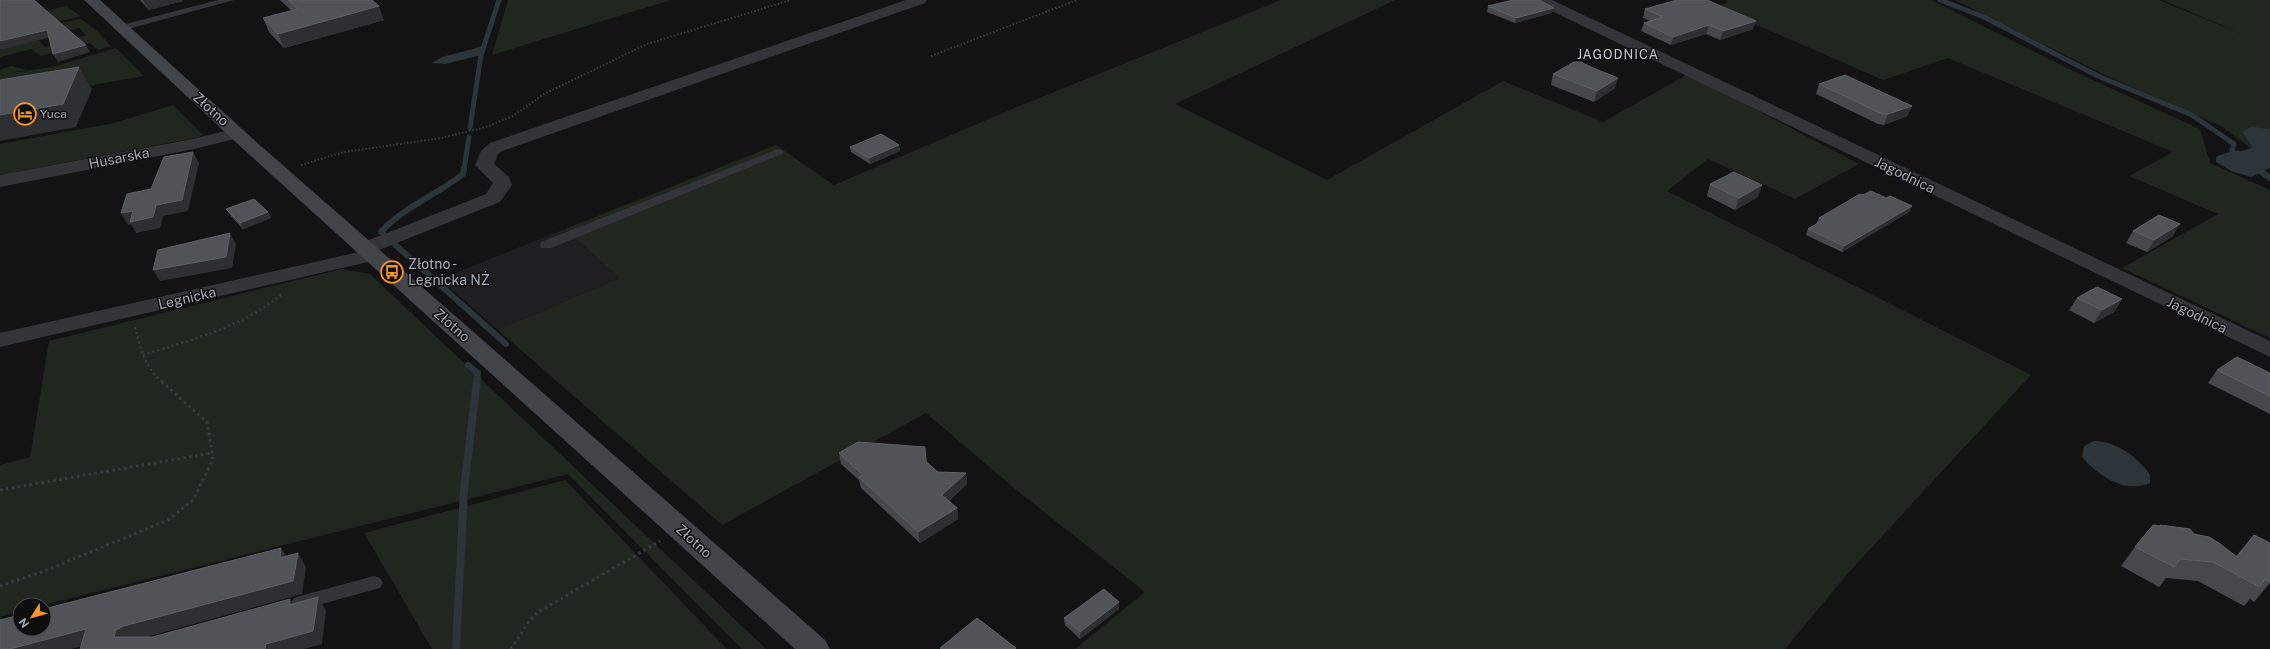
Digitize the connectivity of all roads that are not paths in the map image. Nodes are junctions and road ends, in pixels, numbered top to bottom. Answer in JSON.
{"nodes":[{"id":1,"x":90,"y":0,"type":"edge"},
{"id":2,"x":229,"y":0,"type":"edge"},
{"id":3,"x":920,"y":0,"type":"edge"},
{"id":4,"x":1540,"y":0,"type":"edge"},
{"id":5,"x":121,"y":28,"type":"junction"},
{"id":6,"x":237,"y":133,"type":"junction"},
{"id":7,"x":778,"y":152,"type":"dead end"},
{"id":8,"x":0,"y":181,"type":"edge"},
{"id":9,"x":380,"y":245,"type":"junction"},
{"id":10,"x":546,"y":245,"type":"dead end"},
{"id":11,"x":0,"y":340,"type":"edge"},
{"id":12,"x":2270,"y":350,"type":"edge"},
{"id":13,"x":374,"y":583,"type":"dead end"},
{"id":14,"x":285,"y":608,"type":"edge"},
{"id":15,"x":815,"y":649,"type":"edge"}],
"edges":[{"from":1,"to":5,"type":"street","name":"Złotno"},
{"from":2,"to":5,"type":"lane"},
{"from":3,"to":9,"type":"street","name":"Legnicka"},
{"from":4,"to":12,"type":"street","name":"Jagodnica"},
{"from":5,"to":6,"type":"street","name":"Złotno"},
{"from":6,"to":8,"type":"street","name":"Husarska"},
{"from":6,"to":9,"type":"street","name":"Złotno"},
{"from":7,"to":10,"type":"lane"},
{"from":9,"to":11,"type":"street","name":"Legnicka"},
{"from":9,"to":15,"type":"street","name":"Złotno"},
{"from":13,"to":14,"type":"lane"}]}
